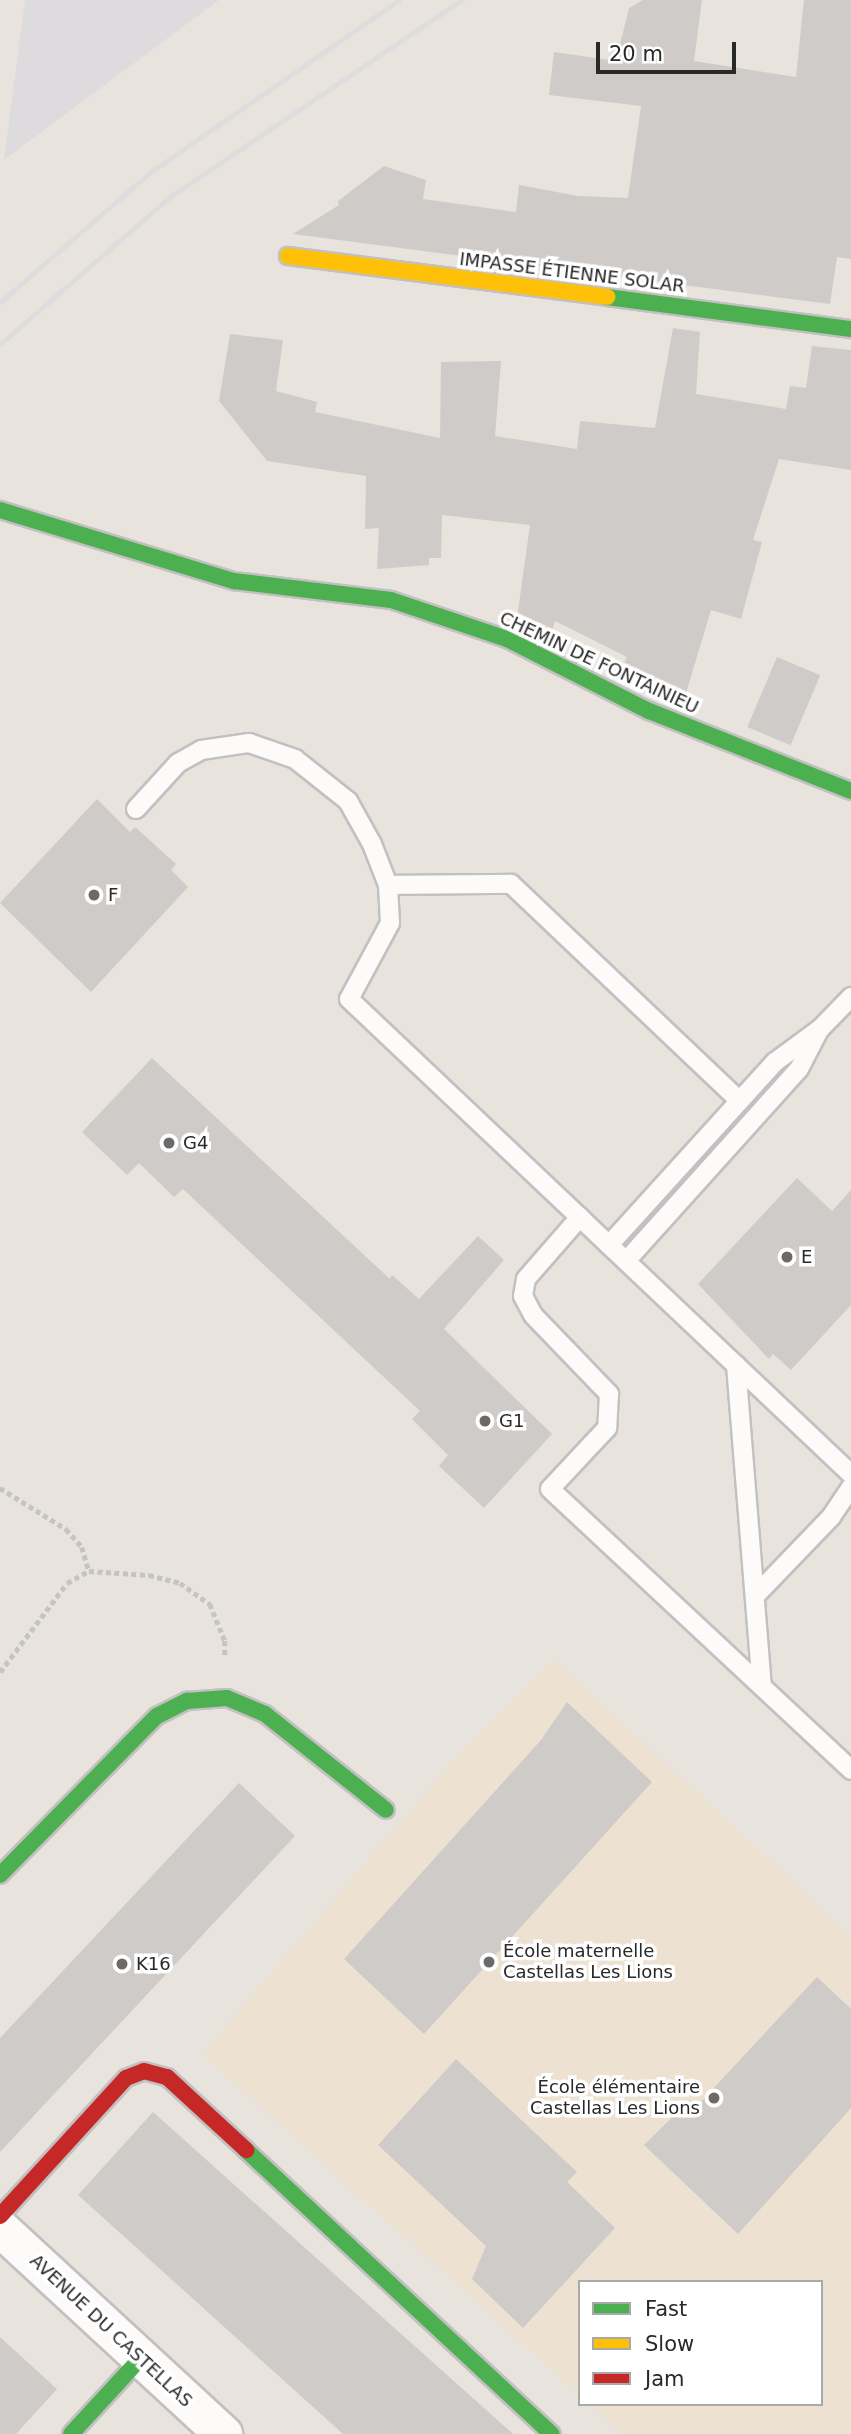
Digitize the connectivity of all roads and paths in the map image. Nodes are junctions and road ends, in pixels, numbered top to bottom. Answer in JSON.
{"nodes":[{"id":1,"x":288,"y":256,"type":"dead end"},
{"id":2,"x":851,"y":329,"type":"edge"},
{"id":3,"x":0,"y":510,"type":"edge"},
{"id":4,"x":851,"y":791,"type":"edge"},
{"id":5,"x":136,"y":809,"type":"dead end"},
{"id":6,"x":388,"y":885,"type":"junction"},
{"id":7,"x":851,"y":997,"type":"edge"},
{"id":8,"x":820,"y":1029,"type":"junction"},
{"id":9,"x":739,"y":1100,"type":"junction"},
{"id":10,"x":580,"y":1217,"type":"junction"},
{"id":11,"x":609,"y":1245,"type":"junction"},
{"id":12,"x":626,"y":1261,"type":"junction"},
{"id":13,"x":736,"y":1365,"type":"junction"},
{"id":14,"x":851,"y":1474,"type":"edge"},
{"id":15,"x":851,"y":1487,"type":"edge"},
{"id":16,"x":0,"y":1488,"type":"edge"},
{"id":17,"x":89,"y":1571,"type":"junction"},
{"id":18,"x":755,"y":1596,"type":"junction"},
{"id":19,"x":0,"y":1672,"type":"edge"},
{"id":20,"x":762,"y":1686,"type":"junction"},
{"id":21,"x":227,"y":1698,"type":"junction"},
{"id":22,"x":851,"y":1770,"type":"edge"},
{"id":23,"x":386,"y":1810,"type":"dead end"},
{"id":24,"x":0,"y":1875,"type":"edge"},
{"id":25,"x":0,"y":2217,"type":"edge"},
{"id":26,"x":0,"y":2228,"type":"edge"},
{"id":27,"x":139,"y":2360,"type":"junction"},
{"id":28,"x":71,"y":2434,"type":"edge"},
{"id":29,"x":223,"y":2434,"type":"edge"},
{"id":30,"x":552,"y":2434,"type":"edge"}],
"edges":[{"from":1,"to":2,"type":"street","name":"IMPASSE ÉTIENNE SOLAR"},
{"from":3,"to":4,"type":"street","name":"CHEMIN DE FONTAINIEU"},
{"from":5,"to":6,"type":"lane"},
{"from":6,"to":9,"type":"lane"},
{"from":6,"to":10,"type":"lane"},
{"from":7,"to":8,"type":"lane"},
{"from":8,"to":9,"type":"lane"},
{"from":8,"to":12,"type":"lane"},
{"from":9,"to":11,"type":"lane"},
{"from":10,"to":11,"type":"lane"},
{"from":10,"to":20,"type":"lane"},
{"from":11,"to":12,"type":"lane"},
{"from":12,"to":13,"type":"lane"},
{"from":13,"to":14,"type":"lane"},
{"from":13,"to":18,"type":"lane"},
{"from":15,"to":18,"type":"lane"},
{"from":16,"to":17,"type":"path"},
{"from":17,"to":19,"type":"path"},
{"from":17,"to":21,"type":"path"},
{"from":18,"to":20,"type":"lane"},
{"from":20,"to":22,"type":"lane"},
{"from":21,"to":23,"type":"street"},
{"from":21,"to":24,"type":"street"},
{"from":25,"to":30,"type":"street"},
{"from":26,"to":27,"type":"street","name":"AVENUE DU CASTELLAS"},
{"from":27,"to":28,"type":"street"},
{"from":27,"to":29,"type":"street","name":"AVENUE DU CASTELLAS"}]}
